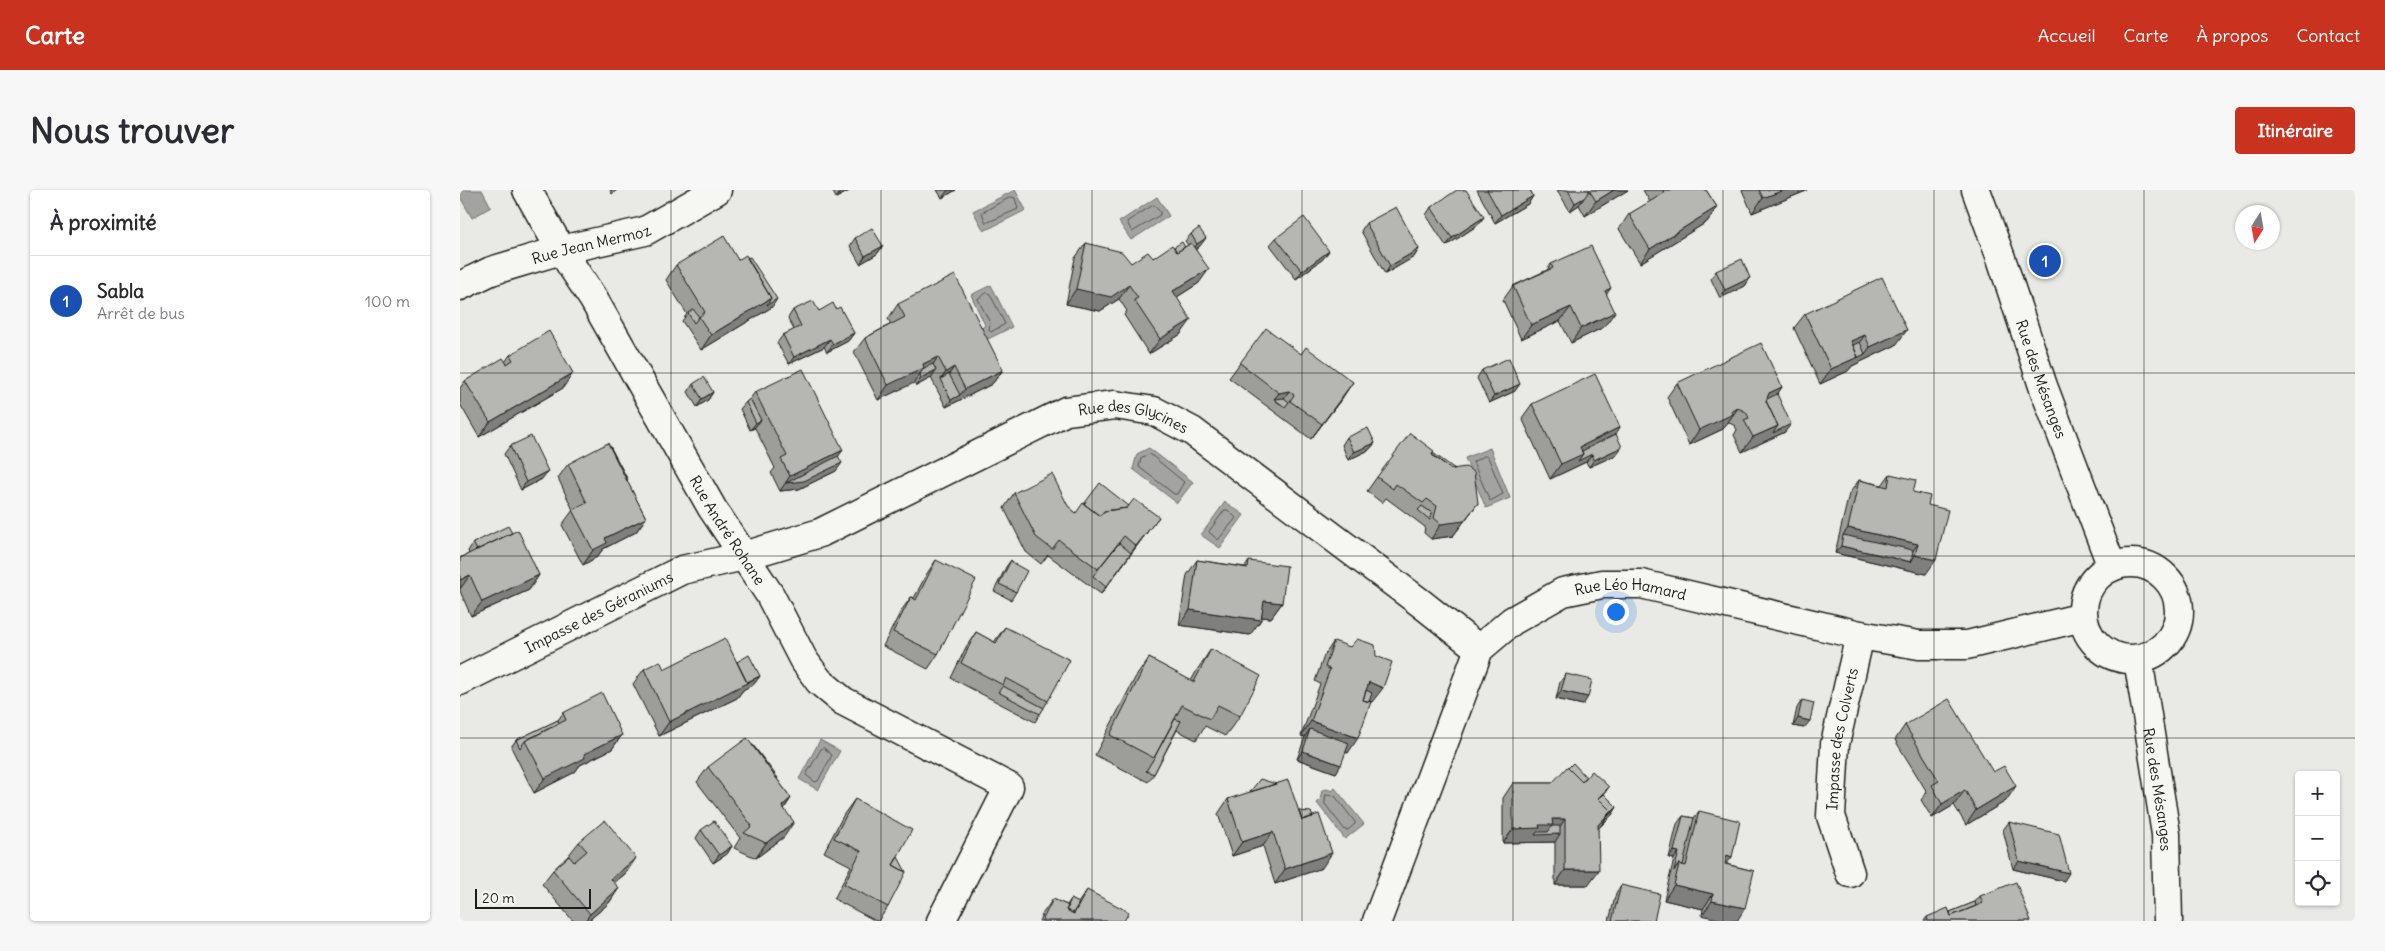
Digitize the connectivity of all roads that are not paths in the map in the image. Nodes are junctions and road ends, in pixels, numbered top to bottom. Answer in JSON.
{"nodes":[{"id":1,"x":527,"y":190,"type":"edge"},
{"id":2,"x":717,"y":190,"type":"edge"},
{"id":3,"x":1976,"y":190,"type":"edge"},
{"id":4,"x":561,"y":250,"type":"junction"},
{"id":5,"x":460,"y":286,"type":"edge"},
{"id":6,"x":744,"y":556,"type":"junction"},
{"id":7,"x":2112,"y":567,"type":"junction"},
{"id":8,"x":2083,"y":617,"type":"junction"},
{"id":9,"x":1860,"y":635,"type":"junction"},
{"id":10,"x":1479,"y":649,"type":"junction"},
{"id":11,"x":2138,"y":659,"type":"junction"},
{"id":12,"x":460,"y":681,"type":"edge"},
{"id":13,"x":1850,"y":872,"type":"dead end"},
{"id":14,"x":941,"y":921,"type":"edge"},
{"id":15,"x":1377,"y":921,"type":"edge"},
{"id":16,"x":2168,"y":921,"type":"edge"}],
"edges":[{"from":1,"to":4,"type":"street","name":"Rue André Rohane"},
{"from":2,"to":4,"type":"street","name":"Rue Jean Mermoz"},
{"from":3,"to":7,"type":"street","name":"Rue des Mésanges"},
{"from":4,"to":5,"type":"street","name":"Rue Jean Mermoz"},
{"from":4,"to":6,"type":"street","name":"Rue André Rohane"},
{"from":6,"to":10,"type":"street","name":"Rue des Glycines"},
{"from":6,"to":12,"type":"street","name":"Impasse des Géraniums"},
{"from":6,"to":14,"type":"street","name":"Rue André Rohane"},
{"from":7,"to":8,"type":"street"},
{"from":7,"to":11,"type":"street"},
{"from":8,"to":9,"type":"street","name":"Rue Léo Hamard"},
{"from":8,"to":11,"type":"street"},
{"from":9,"to":10,"type":"street","name":"Rue Léo Hamard"},
{"from":9,"to":13,"type":"street","name":"Impasse des Colverts"},
{"from":10,"to":15,"type":"street","name":"Rue Léo Hamard"},
{"from":11,"to":16,"type":"street","name":"Rue des Mésanges"}]}
